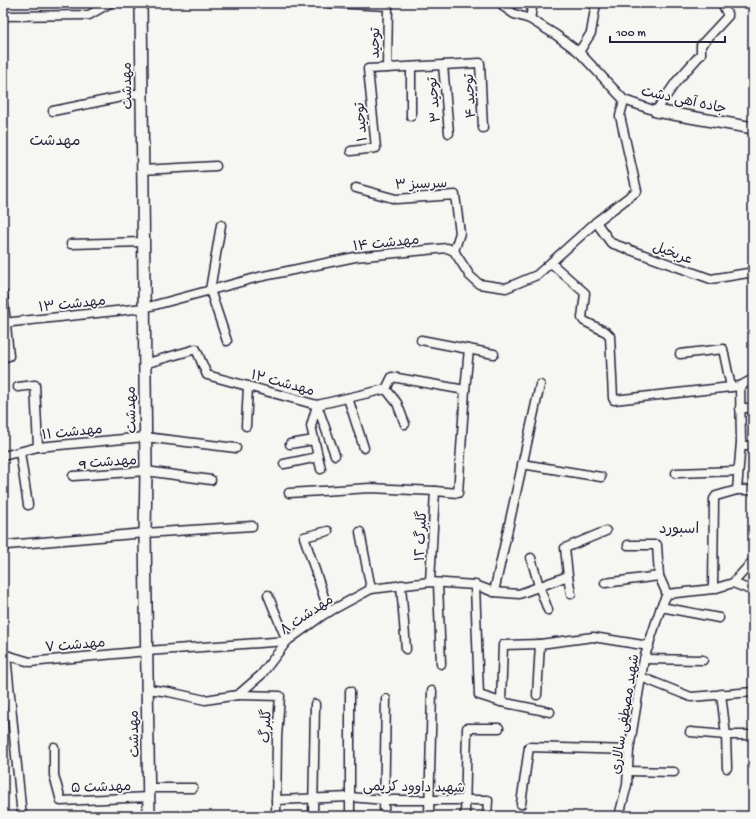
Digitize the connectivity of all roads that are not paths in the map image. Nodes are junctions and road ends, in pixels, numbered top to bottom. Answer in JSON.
{"nodes":[{"id":1,"x":110,"y":3,"type":"edge"},
{"id":2,"x":140,"y":3,"type":"edge"},
{"id":3,"x":329,"y":3,"type":"edge"},
{"id":4,"x":502,"y":3,"type":"edge"},
{"id":5,"x":532,"y":3,"type":"edge"},
{"id":6,"x":596,"y":3,"type":"edge"},
{"id":7,"x":722,"y":3,"type":"edge"},
{"id":8,"x":3,"y":16,"type":"edge"},
{"id":9,"x":530,"y":19,"type":"junction"},
{"id":10,"x":579,"y":52,"type":"junction"},
{"id":11,"x":480,"y":63,"type":"joint"},
{"id":12,"x":443,"y":65,"type":"junction"},
{"id":13,"x":411,"y":66,"type":"junction"},
{"id":14,"x":387,"y":68,"type":"junction"},
{"id":15,"x":368,"y":69,"type":"joint"},
{"id":16,"x":141,"y":93,"type":"junction"},
{"id":17,"x":624,"y":100,"type":"junction"},
{"id":18,"x":53,"y":111,"type":"dead end"},
{"id":19,"x":656,"y":111,"type":"junction"},
{"id":20,"x":411,"y":116,"type":"dead end"},
{"id":21,"x":483,"y":128,"type":"dead end"},
{"id":22,"x":753,"y":128,"type":"edge"},
{"id":23,"x":449,"y":133,"type":"dead end"},
{"id":24,"x":351,"y":151,"type":"dead end"},
{"id":25,"x":216,"y":166,"type":"dead end"},
{"id":26,"x":142,"y":170,"type":"junction"},
{"id":27,"x":356,"y":188,"type":"dead end"},
{"id":28,"x":596,"y":222,"type":"junction"},
{"id":29,"x":221,"y":225,"type":"dead end"},
{"id":30,"x":143,"y":242,"type":"junction"},
{"id":31,"x":72,"y":244,"type":"dead end"},
{"id":32,"x":454,"y":251,"type":"junction"},
{"id":33,"x":551,"y":263,"type":"junction"},
{"id":34,"x":753,"y":270,"type":"edge"},
{"id":35,"x":210,"y":290,"type":"junction"},
{"id":36,"x":3,"y":294,"type":"edge"},
{"id":37,"x":144,"y":308,"type":"junction"},
{"id":38,"x":5,"y":323,"type":"edge"},
{"id":39,"x":421,"y":340,"type":"dead end"},
{"id":40,"x":227,"y":341,"type":"dead end"},
{"id":41,"x":469,"y":349,"type":"junction"},
{"id":42,"x":494,"y":354,"type":"dead end"},
{"id":43,"x":680,"y":354,"type":"dead end"},
{"id":44,"x":3,"y":358,"type":"edge"},
{"id":45,"x":144,"y":364,"type":"junction"},
{"id":46,"x":753,"y":378,"type":"edge"},
{"id":47,"x":540,"y":385,"type":"dead end"},
{"id":48,"x":248,"y":386,"type":"junction"},
{"id":49,"x":18,"y":387,"type":"dead end"},
{"id":50,"x":736,"y":387,"type":"junction"},
{"id":51,"x":386,"y":389,"type":"junction"},
{"id":52,"x":465,"y":390,"type":"junction"},
{"id":53,"x":348,"y":398,"type":"junction"},
{"id":54,"x":317,"y":405,"type":"junction"},
{"id":55,"x":740,"y":408,"type":"junction"},
{"id":56,"x":753,"y":408,"type":"edge"},
{"id":57,"x":405,"y":424,"type":"dead end"},
{"id":58,"x":246,"y":426,"type":"dead end"},
{"id":59,"x":145,"y":437,"type":"junction"},
{"id":60,"x":314,"y":440,"type":"junction"},
{"id":61,"x":290,"y":444,"type":"dead end"},
{"id":62,"x":741,"y":446,"type":"junction"},
{"id":63,"x":753,"y":446,"type":"edge"},
{"id":64,"x":38,"y":447,"type":"junction"},
{"id":65,"x":236,"y":448,"type":"dead end"},
{"id":66,"x":364,"y":448,"type":"dead end"},
{"id":67,"x":20,"y":452,"type":"junction"},
{"id":68,"x":335,"y":455,"type":"dead end"},
{"id":69,"x":3,"y":456,"type":"edge"},
{"id":70,"x":318,"y":457,"type":"junction"},
{"id":71,"x":284,"y":464,"type":"dead end"},
{"id":72,"x":522,"y":464,"type":"junction"},
{"id":73,"x":321,"y":469,"type":"dead end"},
{"id":74,"x":146,"y":471,"type":"junction"},
{"id":75,"x":738,"y":471,"type":"junction"},
{"id":76,"x":676,"y":473,"type":"dead end"},
{"id":77,"x":73,"y":476,"type":"dead end"},
{"id":78,"x":601,"y":477,"type":"dead end"},
{"id":79,"x":211,"y":480,"type":"dead end"},
{"id":80,"x":737,"y":490,"type":"junction"},
{"id":81,"x":753,"y":490,"type":"edge"},
{"id":82,"x":435,"y":491,"type":"junction"},
{"id":83,"x":289,"y":493,"type":"dead end"},
{"id":84,"x":28,"y":505,"type":"dead end"},
{"id":85,"x":252,"y":526,"type":"dead end"},
{"id":86,"x":328,"y":531,"type":"dead end"},
{"id":87,"x":606,"y":531,"type":"dead end"},
{"id":88,"x":360,"y":532,"type":"dead end"},
{"id":89,"x":145,"y":533,"type":"junction"},
{"id":90,"x":628,"y":544,"type":"dead end"},
{"id":91,"x":3,"y":548,"type":"edge"},
{"id":92,"x":531,"y":558,"type":"dead end"},
{"id":93,"x":753,"y":561,"type":"edge"},
{"id":94,"x":568,"y":576,"type":"junction"},
{"id":95,"x":659,"y":576,"type":"junction"},
{"id":96,"x":434,"y":583,"type":"junction"},
{"id":97,"x":605,"y":583,"type":"dead end"},
{"id":98,"x":733,"y":583,"type":"junction"},
{"id":99,"x":401,"y":585,"type":"junction"},
{"id":100,"x":475,"y":585,"type":"junction"},
{"id":101,"x":539,"y":586,"type":"junction"},
{"id":102,"x":371,"y":589,"type":"junction"},
{"id":103,"x":713,"y":589,"type":"junction"},
{"id":104,"x":753,"y":591,"type":"edge"},
{"id":105,"x":494,"y":592,"type":"junction"},
{"id":106,"x":572,"y":594,"type":"dead end"},
{"id":107,"x":667,"y":594,"type":"junction"},
{"id":108,"x":268,"y":595,"type":"dead end"},
{"id":109,"x":661,"y":607,"type":"junction"},
{"id":110,"x":548,"y":610,"type":"dead end"},
{"id":111,"x":329,"y":612,"type":"junction"},
{"id":112,"x":719,"y":618,"type":"dead end"},
{"id":113,"x":286,"y":641,"type":"junction"},
{"id":114,"x":540,"y":644,"type":"junction"},
{"id":115,"x":648,"y":646,"type":"junction"},
{"id":116,"x":406,"y":649,"type":"dead end"},
{"id":117,"x":147,"y":651,"type":"junction"},
{"id":118,"x":4,"y":655,"type":"edge"},
{"id":119,"x":644,"y":659,"type":"junction"},
{"id":120,"x":704,"y":660,"type":"dead end"},
{"id":121,"x":441,"y":664,"type":"dead end"},
{"id":122,"x":641,"y":677,"type":"junction"},
{"id":123,"x":148,"y":689,"type":"junction"},
{"id":124,"x":350,"y":691,"type":"dead end"},
{"id":125,"x":432,"y":691,"type":"dead end"},
{"id":126,"x":753,"y":692,"type":"edge"},
{"id":127,"x":721,"y":694,"type":"junction"},
{"id":128,"x":238,"y":695,"type":"junction"},
{"id":129,"x":537,"y":695,"type":"dead end"},
{"id":130,"x":386,"y":699,"type":"dead end"},
{"id":131,"x":501,"y":702,"type":"junction"},
{"id":132,"x":315,"y":704,"type":"dead end"},
{"id":133,"x":550,"y":712,"type":"dead end"},
{"id":134,"x":499,"y":728,"type":"dead end"},
{"id":135,"x":690,"y":732,"type":"dead end"},
{"id":136,"x":726,"y":735,"type":"junction"},
{"id":137,"x":753,"y":735,"type":"edge"},
{"id":138,"x":54,"y":747,"type":"dead end"},
{"id":139,"x":629,"y":750,"type":"junction"},
{"id":140,"x":726,"y":768,"type":"dead end"},
{"id":141,"x":627,"y":771,"type":"junction"},
{"id":142,"x":674,"y":772,"type":"dead end"},
{"id":143,"x":193,"y":788,"type":"dead end"},
{"id":144,"x":149,"y":793,"type":"junction"},
{"id":145,"x":350,"y":797,"type":"junction"},
{"id":146,"x":313,"y":798,"type":"junction"},
{"id":147,"x":276,"y":800,"type":"junction"},
{"id":148,"x":384,"y":800,"type":"junction"},
{"id":149,"x":429,"y":801,"type":"junction"},
{"id":150,"x":465,"y":801,"type":"junction"},
{"id":151,"x":521,"y":804,"type":"dead end"},
{"id":152,"x":22,"y":816,"type":"edge"},
{"id":153,"x":149,"y":816,"type":"edge"},
{"id":154,"x":276,"y":816,"type":"edge"},
{"id":155,"x":313,"y":816,"type":"edge"},
{"id":156,"x":350,"y":816,"type":"edge"},
{"id":157,"x":384,"y":816,"type":"edge"},
{"id":158,"x":429,"y":816,"type":"edge"},
{"id":159,"x":465,"y":816,"type":"edge"},
{"id":160,"x":487,"y":816,"type":"edge"},
{"id":161,"x":619,"y":816,"type":"edge"}],
"edges":[{"from":1,"to":8,"type":"street"},
{"from":2,"to":16,"type":"street","name":"مهدشت"},
{"from":3,"to":14,"type":"street","name":"توحید"},
{"from":4,"to":9,"type":"street","name":"جاده آهی دشت"},
{"from":5,"to":9,"type":"street"},
{"from":6,"to":10,"type":"street"},
{"from":7,"to":19,"type":"street"},
{"from":9,"to":10,"type":"street","name":"جاده آهی دشت"},
{"from":10,"to":17,"type":"street","name":"جاده آهی دشت"},
{"from":11,"to":12,"type":"street","name":"توحید"},
{"from":11,"to":21,"type":"street","name":"توحید ۴"},
{"from":12,"to":13,"type":"street","name":"توحید"},
{"from":12,"to":23,"type":"street","name":"توحید ۳"},
{"from":13,"to":14,"type":"street","name":"توحید"},
{"from":13,"to":20,"type":"street"},
{"from":14,"to":15,"type":"street","name":"توحید"},
{"from":15,"to":24,"type":"street","name":"توحید ۱"},
{"from":16,"to":18,"type":"street"},
{"from":16,"to":26,"type":"street","name":"مهدشت"},
{"from":17,"to":19,"type":"street","name":"جاده آهی دشت"},
{"from":17,"to":28,"type":"street"},
{"from":19,"to":22,"type":"street","name":"جاده آهی دشت"},
{"from":25,"to":26,"type":"street"},
{"from":26,"to":30,"type":"street","name":"مهدشت"},
{"from":27,"to":32,"type":"street","name":"سرسبز ۳"},
{"from":28,"to":33,"type":"street"},
{"from":28,"to":34,"type":"street","name":"عربخیل"},
{"from":29,"to":35,"type":"street"},
{"from":30,"to":31,"type":"street"},
{"from":30,"to":37,"type":"street","name":"مهدشت"},
{"from":32,"to":33,"type":"street"},
{"from":32,"to":35,"type":"street","name":"مهدشت ۱۴"},
{"from":33,"to":50,"type":"street"},
{"from":35,"to":37,"type":"street","name":"مهدشت ۱۴"},
{"from":35,"to":40,"type":"street"},
{"from":36,"to":38,"type":"street"},
{"from":37,"to":38,"type":"street","name":"مهدشت ۱۳"},
{"from":37,"to":45,"type":"street","name":"مهدشت"},
{"from":38,"to":44,"type":"street"},
{"from":39,"to":41,"type":"street"},
{"from":41,"to":42,"type":"street"},
{"from":41,"to":52,"type":"street"},
{"from":43,"to":50,"type":"street"},
{"from":45,"to":48,"type":"street","name":"مهدشت ۱۲"},
{"from":45,"to":59,"type":"street","name":"مهدشت"},
{"from":46,"to":50,"type":"street"},
{"from":47,"to":72,"type":"street"},
{"from":48,"to":54,"type":"street","name":"مهدشت ۱۲"},
{"from":48,"to":58,"type":"street"},
{"from":49,"to":64,"type":"street"},
{"from":50,"to":55,"type":"street"},
{"from":51,"to":52,"type":"street","name":"مهدشت ۱۲"},
{"from":51,"to":53,"type":"street","name":"مهدشت ۱۲"},
{"from":51,"to":57,"type":"street"},
{"from":52,"to":82,"type":"street"},
{"from":53,"to":54,"type":"street","name":"مهدشت ۱۲"},
{"from":53,"to":66,"type":"street"},
{"from":54,"to":60,"type":"street"},
{"from":54,"to":68,"type":"street"},
{"from":55,"to":56,"type":"street"},
{"from":55,"to":62,"type":"street"},
{"from":59,"to":64,"type":"street","name":"مهدشت ۱۱"},
{"from":59,"to":65,"type":"street","name":"مهدشت ۱۱"},
{"from":59,"to":74,"type":"street","name":"مهدشت"},
{"from":60,"to":61,"type":"street"},
{"from":60,"to":70,"type":"street"},
{"from":62,"to":63,"type":"street"},
{"from":62,"to":75,"type":"street"},
{"from":64,"to":67,"type":"street","name":"مهدشت ۱۱"},
{"from":67,"to":69,"type":"street","name":"مهدشت ۱۱"},
{"from":67,"to":84,"type":"street"},
{"from":70,"to":71,"type":"street"},
{"from":70,"to":73,"type":"street"},
{"from":72,"to":78,"type":"street"},
{"from":72,"to":105,"type":"street"},
{"from":74,"to":77,"type":"street","name":"مهدشت 9"},
{"from":74,"to":79,"type":"street","name":"مهدشت 9"},
{"from":74,"to":89,"type":"street","name":"مهدشت"},
{"from":75,"to":76,"type":"street"},
{"from":75,"to":80,"type":"street"},
{"from":80,"to":81,"type":"street"},
{"from":80,"to":103,"type":"street"},
{"from":82,"to":83,"type":"street"},
{"from":82,"to":96,"type":"street","name":"گلبرگ ١٢"},
{"from":85,"to":89,"type":"street"},
{"from":86,"to":111,"type":"street"},
{"from":87,"to":94,"type":"street"},
{"from":88,"to":102,"type":"street"},
{"from":89,"to":91,"type":"street"},
{"from":89,"to":117,"type":"street","name":"مهدشت"},
{"from":90,"to":95,"type":"street"},
{"from":92,"to":101,"type":"street"},
{"from":93,"to":98,"type":"street"},
{"from":94,"to":101,"type":"street","name":"مهدشت ۸"},
{"from":94,"to":106,"type":"street"},
{"from":95,"to":97,"type":"street"},
{"from":95,"to":107,"type":"street"},
{"from":96,"to":99,"type":"street","name":"مهدشت ۸"},
{"from":96,"to":100,"type":"street","name":"مهدشت ۸"},
{"from":96,"to":121,"type":"street","name":"گلبرگ ١٢"},
{"from":98,"to":103,"type":"street"},
{"from":98,"to":104,"type":"street"},
{"from":99,"to":102,"type":"street","name":"مهدشت ۸"},
{"from":99,"to":116,"type":"street"},
{"from":100,"to":105,"type":"street","name":"مهدشت ۸"},
{"from":100,"to":131,"type":"street"},
{"from":101,"to":105,"type":"street","name":"مهدشت ۸"},
{"from":101,"to":110,"type":"street"},
{"from":102,"to":111,"type":"street","name":"مهدشت ۸"},
{"from":103,"to":107,"type":"street"},
{"from":107,"to":109,"type":"street","name":"شهید مصطفی سالاری"},
{"from":108,"to":113,"type":"street"},
{"from":109,"to":112,"type":"street"},
{"from":109,"to":115,"type":"street","name":"شهید مصطفی سالاری"},
{"from":111,"to":113,"type":"street","name":"مهدشت ۸"},
{"from":113,"to":117,"type":"street","name":"مهدشت ۷"},
{"from":113,"to":128,"type":"street","name":"مهدشت ۸"},
{"from":114,"to":115,"type":"street"},
{"from":114,"to":129,"type":"street"},
{"from":114,"to":131,"type":"street"},
{"from":115,"to":119,"type":"street","name":"شهید مصطفی سالاری"},
{"from":117,"to":118,"type":"street","name":"مهدشت ۷"},
{"from":117,"to":123,"type":"street","name":"مهدشت"},
{"from":118,"to":152,"type":"street"},
{"from":119,"to":120,"type":"street"},
{"from":119,"to":122,"type":"street","name":"شهید مصطفی سالاری"},
{"from":122,"to":127,"type":"street"},
{"from":122,"to":139,"type":"street","name":"شهید مصطفی سالاری"},
{"from":123,"to":128,"type":"street"},
{"from":123,"to":144,"type":"street","name":"مهدشت"},
{"from":124,"to":145,"type":"street","name":"شهید داوود کریمی"},
{"from":125,"to":149,"type":"street"},
{"from":126,"to":127,"type":"street"},
{"from":127,"to":136,"type":"street"},
{"from":128,"to":147,"type":"street","name":"گلبرگ"},
{"from":130,"to":148,"type":"street"},
{"from":131,"to":133,"type":"street"},
{"from":132,"to":146,"type":"street"},
{"from":134,"to":150,"type":"street"},
{"from":135,"to":136,"type":"street"},
{"from":136,"to":137,"type":"street"},
{"from":136,"to":140,"type":"street"},
{"from":138,"to":144,"type":"street","name":"مهدشت ۵"},
{"from":139,"to":141,"type":"street","name":"شهید مصطفی سالاری"},
{"from":139,"to":151,"type":"street"},
{"from":141,"to":142,"type":"street"},
{"from":141,"to":161,"type":"street","name":"شهید مصطفی سالاری"},
{"from":143,"to":144,"type":"street"},
{"from":144,"to":153,"type":"street","name":"مهدشت"},
{"from":145,"to":146,"type":"street","name":"شهید داوود کریمی"},
{"from":145,"to":148,"type":"street","name":"شهید داوود کریمی"},
{"from":145,"to":156,"type":"street","name":"شهید داوود کریمی"},
{"from":146,"to":147,"type":"street","name":"شهید داوود کریمی"},
{"from":146,"to":155,"type":"street"},
{"from":147,"to":154,"type":"street"},
{"from":148,"to":149,"type":"street","name":"شهید داوود کریمی"},
{"from":148,"to":157,"type":"street"},
{"from":149,"to":150,"type":"street","name":"شهید داوود کریمی"},
{"from":149,"to":158,"type":"street"},
{"from":150,"to":159,"type":"street"},
{"from":150,"to":160,"type":"street","name":"شهید داوود کریمی"}]}
